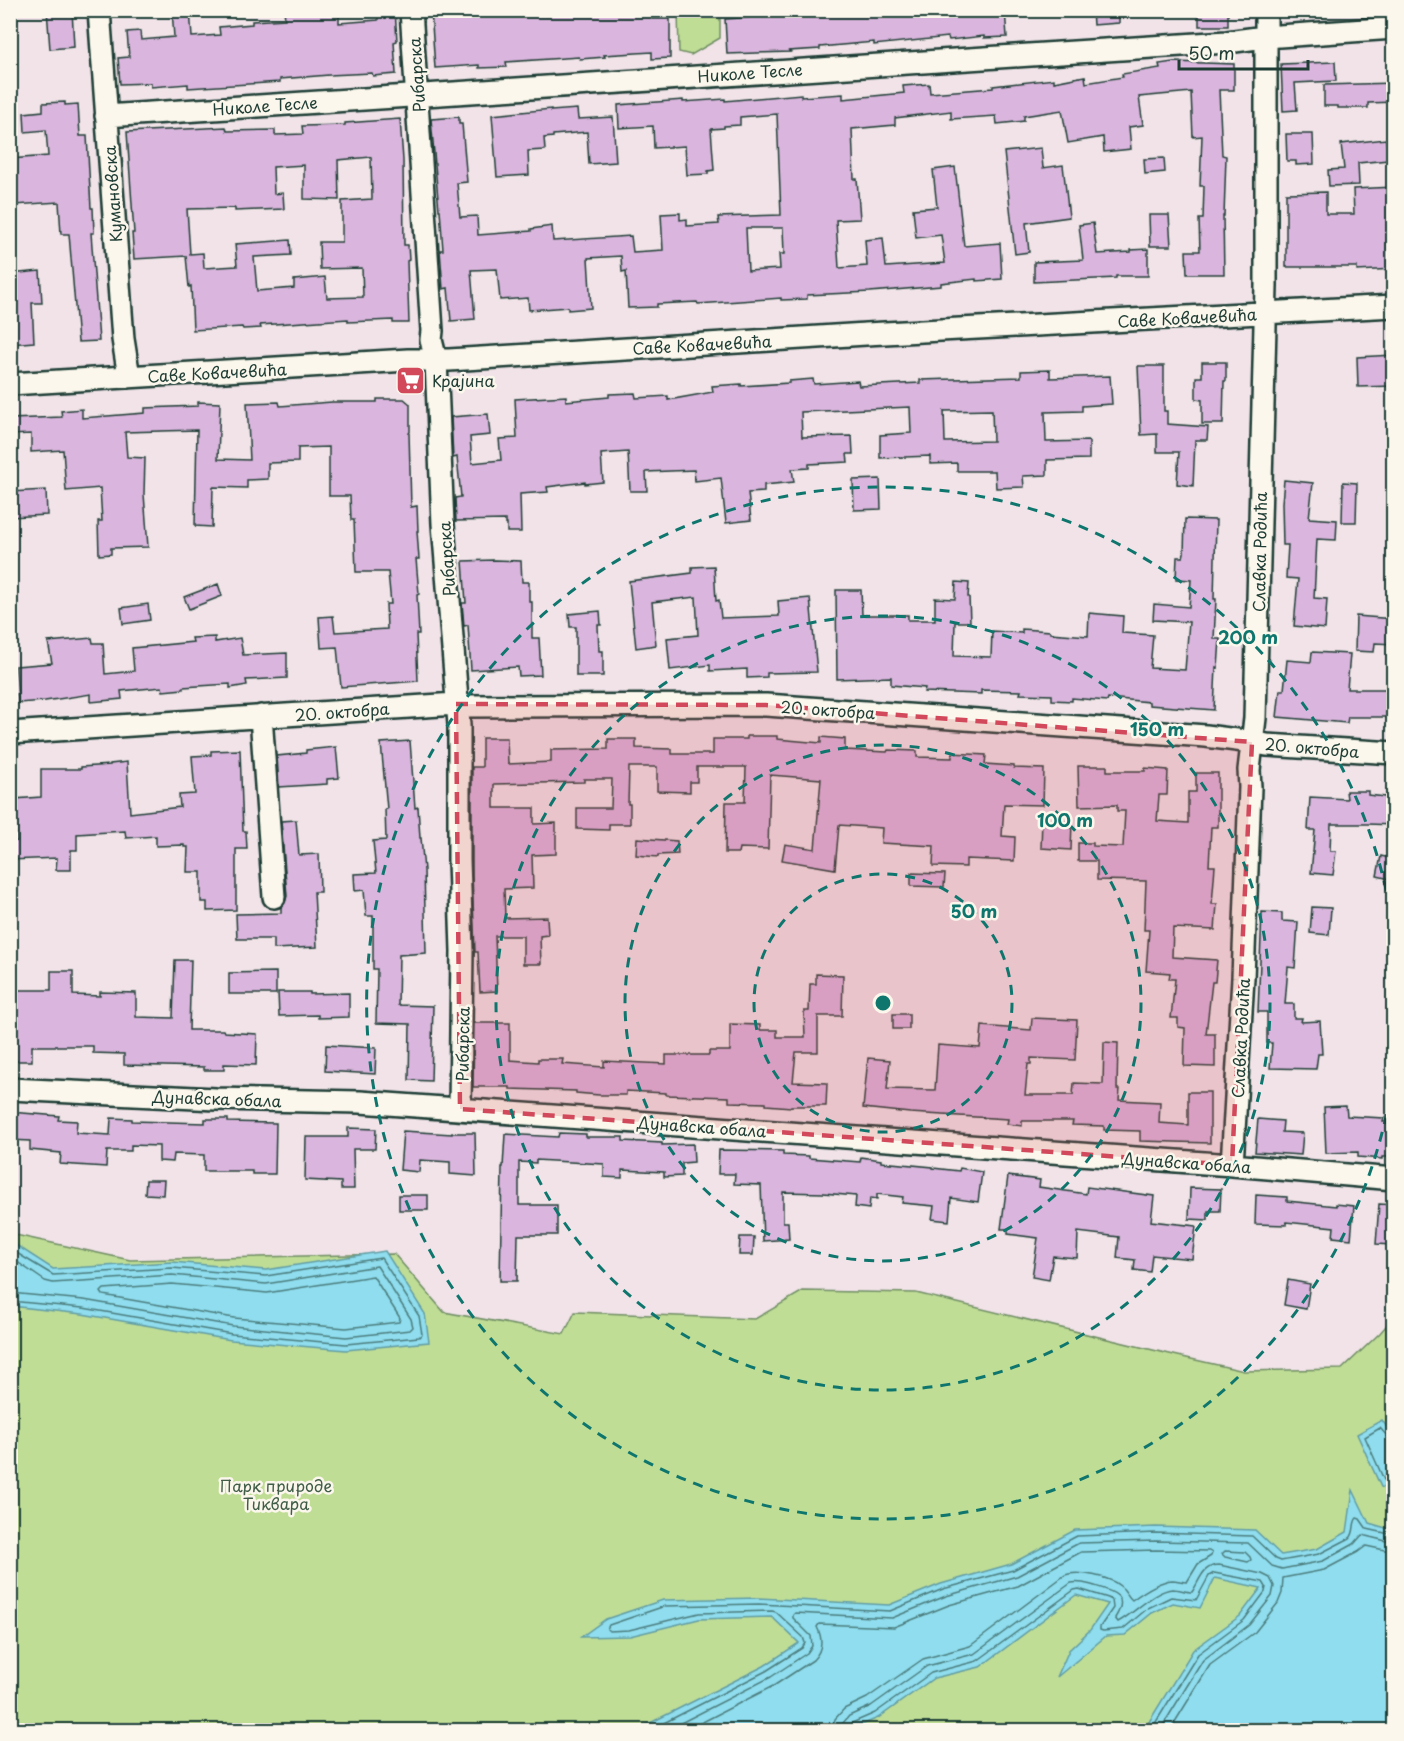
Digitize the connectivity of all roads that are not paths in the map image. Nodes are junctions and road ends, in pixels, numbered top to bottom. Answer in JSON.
{"nodes":[{"id":1,"x":99,"y":10,"type":"edge"},
{"id":2,"x":411,"y":10,"type":"edge"},
{"id":3,"x":1266,"y":10,"type":"edge"},
{"id":4,"x":1394,"y":28,"type":"edge"},
{"id":5,"x":1265,"y":37,"type":"junction"},
{"id":6,"x":417,"y":94,"type":"junction"},
{"id":7,"x":106,"y":116,"type":"junction"},
{"id":8,"x":1394,"y":306,"type":"edge"},
{"id":9,"x":1265,"y":313,"type":"junction"},
{"id":10,"x":436,"y":360,"type":"junction"},
{"id":11,"x":129,"y":377,"type":"junction"},
{"id":12,"x":10,"y":384,"type":"edge"},
{"id":13,"x":456,"y":704,"type":"junction"},
{"id":14,"x":261,"y":716,"type":"junction"},
{"id":15,"x":10,"y":733,"type":"edge"},
{"id":16,"x":1252,"y":742,"type":"junction"},
{"id":17,"x":1394,"y":753,"type":"edge"},
{"id":18,"x":274,"y":897,"type":"dead end"},
{"id":19,"x":10,"y":1089,"type":"edge"},
{"id":20,"x":460,"y":1109,"type":"junction"},
{"id":21,"x":1232,"y":1165,"type":"junction"},
{"id":22,"x":1394,"y":1179,"type":"edge"}],
"edges":[{"from":1,"to":7,"type":"street","name":"Кумановска"},
{"from":2,"to":6,"type":"street","name":"Рибарска"},
{"from":3,"to":5,"type":"street","name":"Славка Родића"},
{"from":4,"to":5,"type":"street","name":"Николе Тесле"},
{"from":5,"to":6,"type":"street","name":"Николе Тесле"},
{"from":5,"to":9,"type":"street","name":"Славка Родића"},
{"from":6,"to":7,"type":"street","name":"Николе Тесле"},
{"from":6,"to":10,"type":"street","name":"Рибарска"},
{"from":7,"to":11,"type":"street","name":"Кумановска"},
{"from":8,"to":9,"type":"street","name":"Саве Ковачевића"},
{"from":9,"to":10,"type":"street","name":"Саве Ковачевића"},
{"from":9,"to":16,"type":"street","name":"Славка Родића"},
{"from":10,"to":11,"type":"street","name":"Саве Ковачевића"},
{"from":10,"to":13,"type":"street","name":"Рибарска"},
{"from":11,"to":12,"type":"street","name":"Саве Ковачевића"},
{"from":13,"to":14,"type":"street","name":"20. октобра"},
{"from":13,"to":16,"type":"street","name":"20. октобра"},
{"from":13,"to":20,"type":"street","name":"Рибарска"},
{"from":14,"to":15,"type":"street","name":"20. октобра"},
{"from":14,"to":18,"type":"street"},
{"from":16,"to":17,"type":"street","name":"20. октобра"},
{"from":16,"to":21,"type":"street","name":"Славка Родића"},
{"from":19,"to":20,"type":"street","name":"Дунавска обала"},
{"from":20,"to":21,"type":"street","name":"Дунавска обала"},
{"from":21,"to":22,"type":"street","name":"Дунавска обала"}]}
